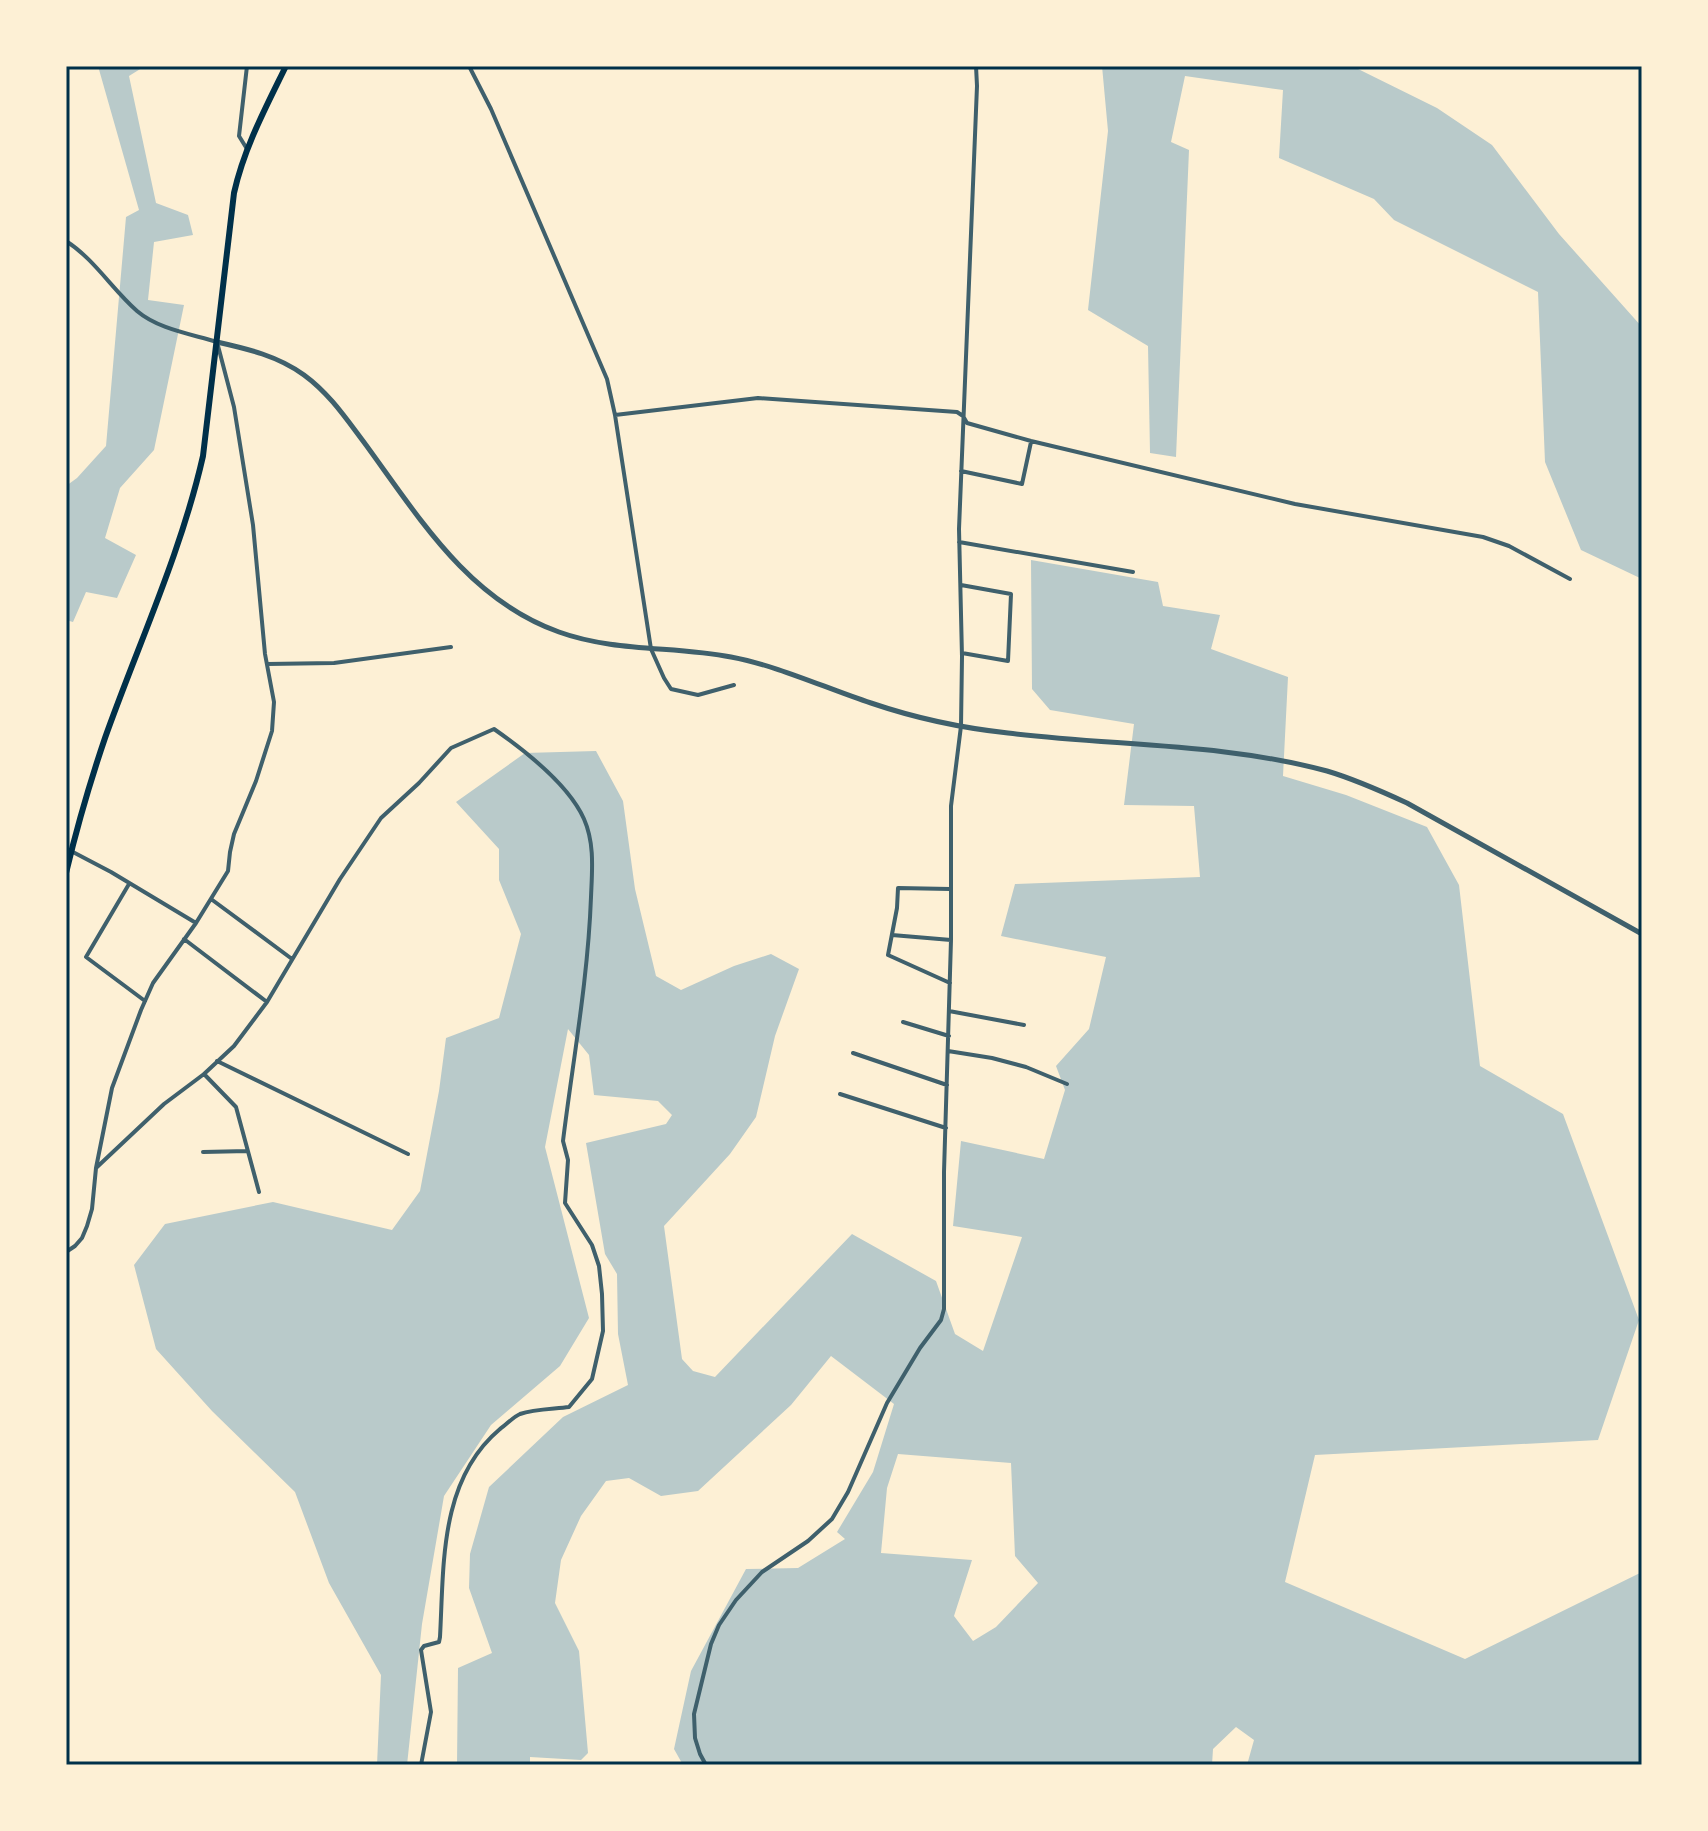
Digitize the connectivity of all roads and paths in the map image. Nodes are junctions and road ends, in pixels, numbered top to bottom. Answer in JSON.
{"nodes":[{"id":1,"x":247,"y":66,"type":"edge"},
{"id":2,"x":286,"y":66,"type":"edge"},
{"id":3,"x":469,"y":66,"type":"edge"},
{"id":4,"x":976,"y":66,"type":"edge"},
{"id":5,"x":247,"y":149,"type":"junction"},
{"id":6,"x":66,"y":241,"type":"edge"},
{"id":7,"x":217,"y":342,"type":"junction"},
{"id":8,"x":615,"y":415,"type":"junction"},
{"id":9,"x":963,"y":416,"type":"junction"},
{"id":10,"x":1031,"y":441,"type":"junction"},
{"id":11,"x":961,"y":471,"type":"junction"},
{"id":12,"x":959,"y":542,"type":"junction"},
{"id":13,"x":1133,"y":572,"type":"dead end"},
{"id":14,"x":1570,"y":579,"type":"dead end"},
{"id":15,"x":961,"y":585,"type":"junction"},
{"id":16,"x":451,"y":647,"type":"dead end"},
{"id":17,"x":651,"y":649,"type":"junction"},
{"id":18,"x":962,"y":653,"type":"junction"},
{"id":19,"x":267,"y":664,"type":"junction"},
{"id":20,"x":734,"y":685,"type":"dead end"},
{"id":21,"x":961,"y":726,"type":"junction"},
{"id":22,"x":71,"y":851,"type":"junction"},
{"id":23,"x":66,"y":873,"type":"edge"},
{"id":24,"x":129,"y":884,"type":"junction"},
{"id":25,"x":950,"y":889,"type":"junction"},
{"id":26,"x":211,"y":899,"type":"junction"},
{"id":27,"x":196,"y":923,"type":"junction"},
{"id":28,"x":1642,"y":934,"type":"edge"},
{"id":29,"x":892,"y":935,"type":"junction"},
{"id":30,"x":184,"y":939,"type":"junction"},
{"id":31,"x":951,"y":940,"type":"junction"},
{"id":32,"x":292,"y":959,"type":"junction"},
{"id":33,"x":950,"y":983,"type":"junction"},
{"id":34,"x":145,"y":1001,"type":"junction"},
{"id":35,"x":267,"y":1002,"type":"junction"},
{"id":36,"x":949,"y":1011,"type":"junction"},
{"id":37,"x":903,"y":1022,"type":"dead end"},
{"id":38,"x":1024,"y":1025,"type":"dead end"},
{"id":39,"x":949,"y":1036,"type":"junction"},
{"id":40,"x":948,"y":1051,"type":"junction"},
{"id":41,"x":853,"y":1053,"type":"dead end"},
{"id":42,"x":217,"y":1061,"type":"junction"},
{"id":43,"x":204,"y":1074,"type":"junction"},
{"id":44,"x":1067,"y":1084,"type":"dead end"},
{"id":45,"x":947,"y":1085,"type":"junction"},
{"id":46,"x":840,"y":1094,"type":"dead end"},
{"id":47,"x":946,"y":1128,"type":"junction"},
{"id":48,"x":248,"y":1151,"type":"junction"},
{"id":49,"x":203,"y":1152,"type":"dead end"},
{"id":50,"x":408,"y":1154,"type":"dead end"},
{"id":51,"x":96,"y":1168,"type":"junction"},
{"id":52,"x":259,"y":1192,"type":"dead end"},
{"id":53,"x":66,"y":1252,"type":"edge"},
{"id":54,"x":421,"y":1765,"type":"edge"},
{"id":55,"x":706,"y":1765,"type":"edge"}],
"edges":[{"from":1,"to":5,"type":"street"},
{"from":2,"to":5,"type":"main road"},
{"from":3,"to":8,"type":"street"},
{"from":4,"to":9,"type":"street"},
{"from":5,"to":7,"type":"main road"},
{"from":6,"to":7,"type":"street"},
{"from":7,"to":17,"type":"street"},
{"from":7,"to":19,"type":"street"},
{"from":7,"to":22,"type":"main road"},
{"from":8,"to":9,"type":"street"},
{"from":8,"to":17,"type":"street"},
{"from":9,"to":10,"type":"street"},
{"from":9,"to":11,"type":"street"},
{"from":10,"to":11,"type":"street"},
{"from":10,"to":14,"type":"street"},
{"from":11,"to":12,"type":"street"},
{"from":12,"to":13,"type":"street"},
{"from":12,"to":15,"type":"street"},
{"from":15,"to":18,"type":"street"},
{"from":15,"to":18,"type":"street"},
{"from":16,"to":19,"type":"street"},
{"from":17,"to":20,"type":"street"},
{"from":17,"to":21,"type":"street"},
{"from":18,"to":21,"type":"street"},
{"from":19,"to":26,"type":"street"},
{"from":21,"to":25,"type":"street"},
{"from":21,"to":28,"type":"street"},
{"from":22,"to":23,"type":"main road"},
{"from":22,"to":24,"type":"street"},
{"from":24,"to":27,"type":"street"},
{"from":24,"to":34,"type":"street"},
{"from":25,"to":29,"type":"street"},
{"from":25,"to":31,"type":"street"},
{"from":26,"to":27,"type":"street"},
{"from":26,"to":32,"type":"street"},
{"from":27,"to":30,"type":"street"},
{"from":29,"to":31,"type":"street"},
{"from":29,"to":33,"type":"street"},
{"from":30,"to":34,"type":"street"},
{"from":30,"to":35,"type":"street"},
{"from":31,"to":33,"type":"street"},
{"from":32,"to":35,"type":"street"},
{"from":32,"to":54,"type":"street"},
{"from":33,"to":36,"type":"street"},
{"from":34,"to":51,"type":"street"},
{"from":35,"to":42,"type":"street"},
{"from":36,"to":38,"type":"street"},
{"from":36,"to":39,"type":"street"},
{"from":37,"to":39,"type":"street"},
{"from":39,"to":40,"type":"street"},
{"from":40,"to":44,"type":"street"},
{"from":40,"to":45,"type":"street"},
{"from":41,"to":45,"type":"street"},
{"from":42,"to":43,"type":"street"},
{"from":42,"to":50,"type":"street"},
{"from":43,"to":48,"type":"street"},
{"from":43,"to":51,"type":"street"},
{"from":45,"to":47,"type":"street"},
{"from":46,"to":47,"type":"street"},
{"from":47,"to":55,"type":"street"},
{"from":48,"to":49,"type":"street"},
{"from":48,"to":52,"type":"street"},
{"from":51,"to":53,"type":"street"}]}
